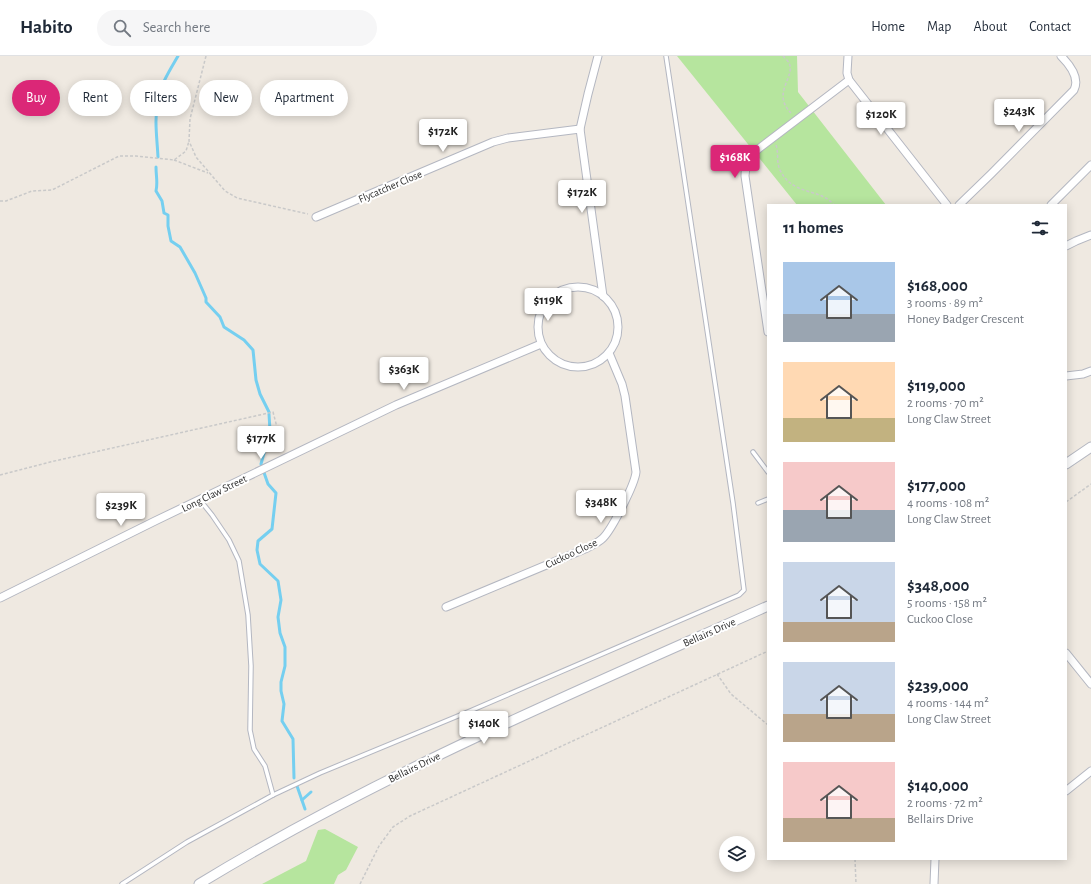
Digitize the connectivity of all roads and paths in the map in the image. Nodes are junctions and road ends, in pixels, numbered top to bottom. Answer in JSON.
{"nodes":[{"id":1,"x":206,"y":56,"type":"edge"},
{"id":2,"x":598,"y":56,"type":"edge"},
{"id":3,"x":666,"y":56,"type":"edge"},
{"id":4,"x":783,"y":56,"type":"edge"},
{"id":5,"x":848,"y":56,"type":"edge"},
{"id":6,"x":1061,"y":56,"type":"edge"},
{"id":7,"x":849,"y":80,"type":"junction"},
{"id":8,"x":799,"y":119,"type":"junction"},
{"id":9,"x":580,"y":129,"type":"junction"},
{"id":10,"x":772,"y":140,"type":"junction"},
{"id":11,"x":189,"y":141,"type":"junction"},
{"id":12,"x":174,"y":160,"type":"junction"},
{"id":13,"x":1091,"y":165,"type":"edge"},
{"id":14,"x":209,"y":173,"type":"junction"},
{"id":15,"x":0,"y":201,"type":"edge"},
{"id":16,"x":833,"y":204,"type":"edge"},
{"id":17,"x":946,"y":204,"type":"edge"},
{"id":18,"x":960,"y":204,"type":"edge"},
{"id":19,"x":1052,"y":204,"type":"edge"},
{"id":20,"x":316,"y":217,"type":"joint"},
{"id":21,"x":1091,"y":235,"type":"edge"},
{"id":22,"x":1067,"y":246,"type":"edge"},
{"id":23,"x":603,"y":296,"type":"junction"},
{"id":24,"x":767,"y":325,"type":"edge"},
{"id":25,"x":541,"y":344,"type":"junction"},
{"id":26,"x":609,"y":353,"type":"junction"},
{"id":27,"x":1091,"y":371,"type":"edge"},
{"id":28,"x":1067,"y":376,"type":"edge"},
{"id":29,"x":1091,"y":447,"type":"edge"},
{"id":30,"x":753,"y":452,"type":"dead end"},
{"id":31,"x":282,"y":460,"type":"junction"},
{"id":32,"x":1067,"y":463,"type":"edge"},
{"id":33,"x":767,"y":471,"type":"edge"},
{"id":34,"x":0,"y":476,"type":"edge"},
{"id":35,"x":1091,"y":484,"type":"edge"},
{"id":36,"x":200,"y":500,"type":"junction"},
{"id":37,"x":767,"y":501,"type":"edge"},
{"id":38,"x":1067,"y":501,"type":"edge"},
{"id":39,"x":758,"y":503,"type":"dead end"},
{"id":40,"x":0,"y":598,"type":"edge"},
{"id":41,"x":767,"y":606,"type":"edge"},
{"id":42,"x":446,"y":607,"type":"dead end"},
{"id":43,"x":767,"y":651,"type":"edge"},
{"id":44,"x":1067,"y":654,"type":"edge"},
{"id":45,"x":717,"y":674,"type":"junction"},
{"id":46,"x":1091,"y":684,"type":"edge"},
{"id":47,"x":767,"y":724,"type":"edge"},
{"id":48,"x":1091,"y":771,"type":"edge"},
{"id":49,"x":1067,"y":790,"type":"edge"},
{"id":50,"x":273,"y":795,"type":"junction"},
{"id":51,"x":856,"y":860,"type":"edge"},
{"id":52,"x":935,"y":860,"type":"edge"},
{"id":53,"x":122,"y":884,"type":"edge"},
{"id":54,"x":199,"y":884,"type":"edge"},
{"id":55,"x":360,"y":884,"type":"edge"},
{"id":56,"x":856,"y":884,"type":"edge"},
{"id":57,"x":934,"y":884,"type":"edge"}],
"edges":[{"from":1,"to":11,"type":"path"},
{"from":2,"to":9,"type":"street"},
{"from":3,"to":50,"type":"lane"},
{"from":4,"to":8,"type":"path"},
{"from":5,"to":7,"type":"street"},
{"from":6,"to":18,"type":"street"},
{"from":7,"to":8,"type":"street"},
{"from":7,"to":17,"type":"street"},
{"from":8,"to":10,"type":"street"},
{"from":9,"to":20,"type":"street","name":"Flycatcher Close"},
{"from":9,"to":23,"type":"street"},
{"from":10,"to":16,"type":"path"},
{"from":10,"to":24,"type":"street"},
{"from":11,"to":12,"type":"path"},
{"from":11,"to":14,"type":"path"},
{"from":12,"to":14,"type":"path"},
{"from":12,"to":15,"type":"path"},
{"from":13,"to":19,"type":"street"},
{"from":14,"to":20,"type":"path"},
{"from":21,"to":22,"type":"street"},
{"from":23,"to":25,"type":"street"},
{"from":23,"to":26,"type":"street"},
{"from":25,"to":26,"type":"street"},
{"from":25,"to":31,"type":"street","name":"Long Claw Street"},
{"from":26,"to":42,"type":"street","name":"Cuckoo Close"},
{"from":27,"to":28,"type":"street"},
{"from":29,"to":32,"type":"street"},
{"from":30,"to":33,"type":"lane"},
{"from":31,"to":34,"type":"path"},
{"from":31,"to":36,"type":"street","name":"Long Claw Street"},
{"from":35,"to":38,"type":"path"},
{"from":36,"to":40,"type":"street","name":"Long Claw Street"},
{"from":36,"to":50,"type":"lane"},
{"from":37,"to":39,"type":"lane"},
{"from":41,"to":54,"type":"street","name":"Bellairs Drive"},
{"from":43,"to":45,"type":"path"},
{"from":44,"to":46,"type":"street"},
{"from":45,"to":47,"type":"path"},
{"from":45,"to":55,"type":"path"},
{"from":48,"to":49,"type":"street"},
{"from":50,"to":53,"type":"lane"},
{"from":51,"to":56,"type":"path"},
{"from":52,"to":57,"type":"street"}]}
